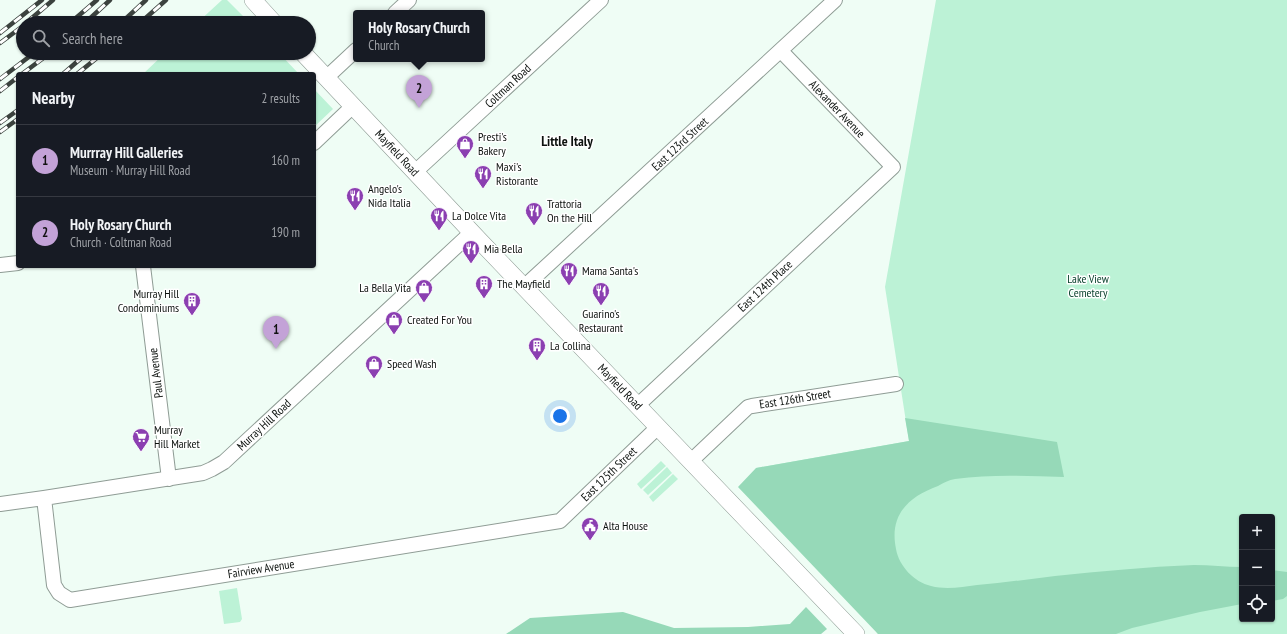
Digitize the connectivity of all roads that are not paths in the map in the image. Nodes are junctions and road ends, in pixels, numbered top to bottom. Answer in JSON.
{"nodes":[{"id":1,"x":253,"y":0,"type":"edge"},
{"id":2,"x":409,"y":0,"type":"edge"},
{"id":3,"x":601,"y":0,"type":"edge"},
{"id":4,"x":835,"y":0,"type":"edge"},
{"id":5,"x":398,"y":10,"type":"edge"},
{"id":6,"x":268,"y":16,"type":"edge"},
{"id":7,"x":781,"y":51,"type":"junction"},
{"id":8,"x":353,"y":53,"type":"edge"},
{"id":9,"x":309,"y":60,"type":"edge"},
{"id":10,"x":326,"y":78,"type":"junction"},
{"id":11,"x":352,"y":106,"type":"junction"},
{"id":12,"x":316,"y":141,"type":"edge"},
{"id":13,"x":893,"y":167,"type":"joint"},
{"id":14,"x":415,"y":172,"type":"junction"},
{"id":15,"x":472,"y":232,"type":"junction"},
{"id":16,"x":16,"y":263,"type":"edge"},
{"id":17,"x":0,"y":265,"type":"edge"},
{"id":18,"x":143,"y":268,"type":"edge"},
{"id":19,"x":524,"y":288,"type":"junction"},
{"id":20,"x":896,"y":384,"type":"dead end"},
{"id":21,"x":638,"y":406,"type":"junction"},
{"id":22,"x":658,"y":426,"type":"junction"},
{"id":23,"x":691,"y":461,"type":"junction"},
{"id":24,"x":169,"y":479,"type":"junction"},
{"id":25,"x":44,"y":498,"type":"junction"},
{"id":26,"x":0,"y":504,"type":"edge"},
{"id":27,"x":560,"y":521,"type":"joint"},
{"id":28,"x":856,"y":634,"type":"edge"}],
"edges":[{"from":1,"to":6,"type":"main road"},
{"from":2,"to":5,"type":"street"},
{"from":3,"to":14,"type":"street","name":"Coltman Road"},
{"from":4,"to":7,"type":"street","name":"East 123rd Street"},
{"from":7,"to":13,"type":"street","name":"Alexander Avenue"},
{"from":7,"to":19,"type":"street","name":"East 123rd Street"},
{"from":8,"to":10,"type":"street"},
{"from":9,"to":10,"type":"main road","name":"Mayfield Road"},
{"from":10,"to":11,"type":"main road","name":"Mayfield Road"},
{"from":11,"to":12,"type":"street"},
{"from":11,"to":14,"type":"main road","name":"Mayfield Road"},
{"from":13,"to":21,"type":"street","name":"East 124th Place"},
{"from":14,"to":15,"type":"main road","name":"Mayfield Road"},
{"from":15,"to":19,"type":"main road","name":"Mayfield Road"},
{"from":15,"to":24,"type":"street","name":"Murray Hill Road"},
{"from":16,"to":17,"type":"street"},
{"from":18,"to":24,"type":"street","name":"Paul Avenue"},
{"from":19,"to":21,"type":"main road","name":"Mayfield Road"},
{"from":20,"to":23,"type":"street","name":"East 126th Street"},
{"from":21,"to":22,"type":"main road","name":"Mayfield Road"},
{"from":22,"to":23,"type":"main road","name":"Mayfield Road"},
{"from":22,"to":27,"type":"street","name":"East 125th Street"},
{"from":23,"to":28,"type":"main road","name":"Mayfield Road"},
{"from":24,"to":25,"type":"street","name":"Murray Hill Road"},
{"from":25,"to":26,"type":"street","name":"Murray Hill Road"},
{"from":25,"to":27,"type":"street","name":"Fairview Avenue"}]}
